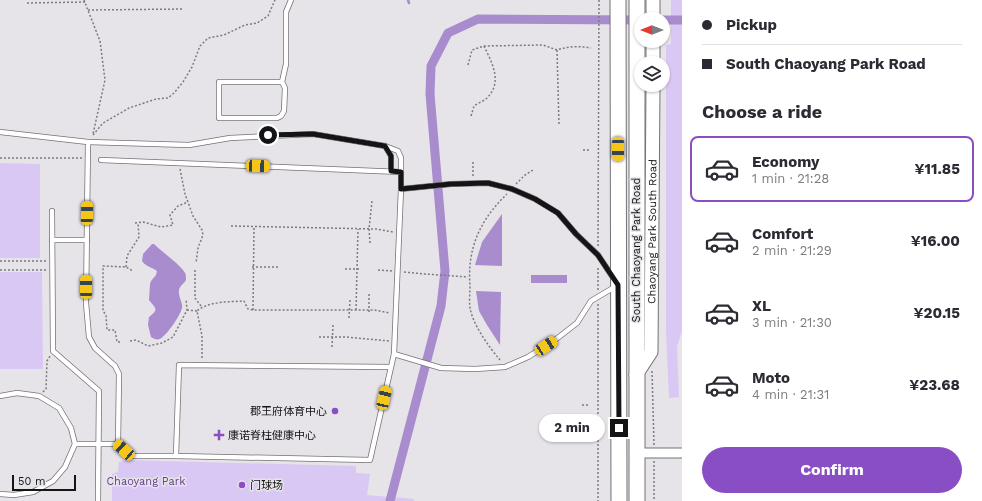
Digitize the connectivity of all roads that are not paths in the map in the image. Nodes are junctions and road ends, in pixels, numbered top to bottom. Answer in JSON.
{"nodes":[{"id":1,"x":291,"y":0,"type":"edge"},
{"id":2,"x":618,"y":0,"type":"edge"},
{"id":3,"x":637,"y":0,"type":"edge"},
{"id":4,"x":653,"y":0,"type":"edge"},
{"id":5,"x":653,"y":12,"type":"edge"},
{"id":6,"x":282,"y":82,"type":"junction"},
{"id":7,"x":653,"y":92,"type":"edge"},
{"id":8,"x":0,"y":132,"type":"edge"},
{"id":9,"x":88,"y":142,"type":"junction"},
{"id":10,"x":385,"y":146,"type":"junction"},
{"id":11,"x":101,"y":160,"type":"dead end"},
{"id":12,"x":391,"y":171,"type":"junction"},
{"id":13,"x":401,"y":172,"type":"junction"},
{"id":14,"x":401,"y":189,"type":"junction"},
{"id":15,"x":52,"y":210,"type":"dead end"},
{"id":16,"x":52,"y":240,"type":"junction"},
{"id":17,"x":87,"y":240,"type":"junction"},
{"id":18,"x":618,"y":285,"type":"junction"},
{"id":19,"x":394,"y":354,"type":"junction"},
{"id":20,"x":390,"y":367,"type":"junction"},
{"id":21,"x":636,"y":374,"type":"junction"},
{"id":22,"x":0,"y":396,"type":"edge"},
{"id":23,"x":75,"y":444,"type":"junction"},
{"id":24,"x":98,"y":444,"type":"junction"},
{"id":25,"x":118,"y":444,"type":"junction"},
{"id":26,"x":636,"y":453,"type":"junction"},
{"id":27,"x":682,"y":454,"type":"edge"},
{"id":28,"x":176,"y":456,"type":"junction"},
{"id":29,"x":0,"y":494,"type":"edge"},
{"id":30,"x":98,"y":501,"type":"edge"},
{"id":31,"x":619,"y":501,"type":"edge"},
{"id":32,"x":637,"y":501,"type":"edge"}],
"edges":[{"from":1,"to":6,"type":"lane"},
{"from":2,"to":18,"type":"main road","name":"South Chaoyang Park Road"},
{"from":3,"to":21,"type":"main road","name":"South Chaoyang Park Road"},
{"from":4,"to":5,"type":"street"},
{"from":6,"to":6,"type":"lane"},
{"from":7,"to":21,"type":"street","name":"Chaoyang Park South Road"},
{"from":8,"to":9,"type":"lane"},
{"from":9,"to":10,"type":"lane"},
{"from":9,"to":17,"type":"lane"},
{"from":10,"to":12,"type":"lane"},
{"from":10,"to":13,"type":"lane"},
{"from":11,"to":12,"type":"lane"},
{"from":12,"to":13,"type":"lane"},
{"from":13,"to":14,"type":"lane"},
{"from":14,"to":18,"type":"lane"},
{"from":14,"to":19,"type":"lane"},
{"from":15,"to":16,"type":"lane"},
{"from":16,"to":17,"type":"lane"},
{"from":16,"to":24,"type":"lane"},
{"from":17,"to":25,"type":"lane"},
{"from":18,"to":19,"type":"lane"},
{"from":18,"to":31,"type":"main road","name":"South Chaoyang Park Road"},
{"from":19,"to":20,"type":"lane"},
{"from":20,"to":28,"type":"lane"},
{"from":20,"to":28,"type":"lane"},
{"from":21,"to":26,"type":"main road","name":"South Chaoyang Park Road"},
{"from":22,"to":23,"type":"lane"},
{"from":23,"to":24,"type":"lane"},
{"from":23,"to":29,"type":"lane"},
{"from":24,"to":25,"type":"lane"},
{"from":24,"to":30,"type":"lane"},
{"from":25,"to":28,"type":"lane"},
{"from":26,"to":27,"type":"street"},
{"from":26,"to":32,"type":"main road","name":"South Chaoyang Park Road"}]}
